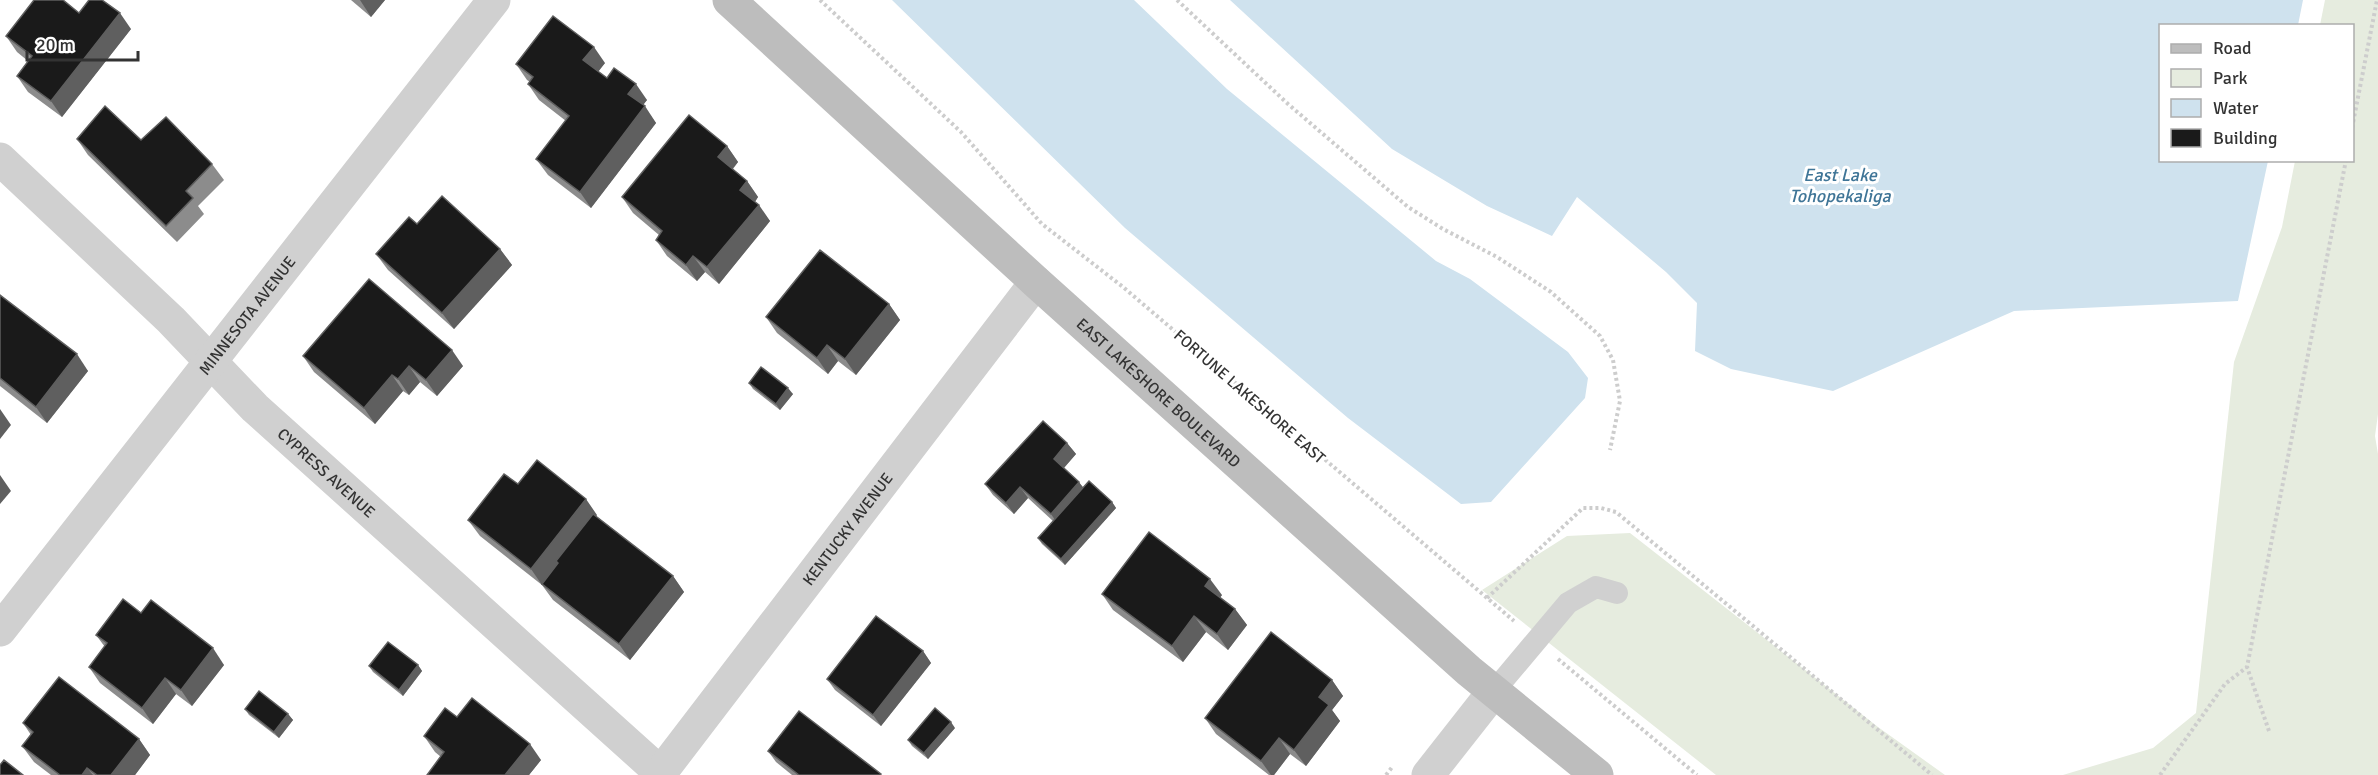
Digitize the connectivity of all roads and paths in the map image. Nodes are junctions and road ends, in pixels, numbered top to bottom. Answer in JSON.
{"nodes":[{"id":1,"x":494,"y":0,"type":"edge"},
{"id":2,"x":729,"y":0,"type":"edge"},
{"id":3,"x":820,"y":0,"type":"edge"},
{"id":4,"x":1177,"y":0,"type":"edge"},
{"id":5,"x":2378,"y":0,"type":"edge"},
{"id":6,"x":2354,"y":118,"type":"edge"},
{"id":7,"x":0,"y":159,"type":"edge"},
{"id":8,"x":2346,"y":162,"type":"edge"},
{"id":9,"x":1036,"y":282,"type":"junction"},
{"id":10,"x":211,"y":360,"type":"junction"},
{"id":11,"x":1610,"y":450,"type":"dead end"},
{"id":12,"x":1617,"y":593,"type":"dead end"},
{"id":13,"x":1487,"y":598,"type":"junction"},
{"id":14,"x":0,"y":630,"type":"edge"},
{"id":15,"x":1536,"y":640,"type":"junction"},
{"id":16,"x":2247,"y":667,"type":"junction"},
{"id":17,"x":1494,"y":691,"type":"junction"},
{"id":18,"x":2269,"y":731,"type":"dead end"},
{"id":19,"x":661,"y":774,"type":"edge"},
{"id":20,"x":1428,"y":775,"type":"edge"},
{"id":21,"x":1597,"y":775,"type":"edge"},
{"id":22,"x":1697,"y":775,"type":"edge"},
{"id":23,"x":1932,"y":775,"type":"edge"},
{"id":24,"x":2160,"y":775,"type":"edge"}],
"edges":[{"from":1,"to":10,"type":"street","name":"MINNESOTA AVENUE"},
{"from":2,"to":9,"type":"street","name":"EAST LAKESHORE BOULEVARD"},
{"from":3,"to":13,"type":"path","name":"FORTUNE LAKESHORE EAST"},
{"from":4,"to":11,"type":"path"},
{"from":5,"to":6,"type":"path"},
{"from":7,"to":10,"type":"street","name":"CYPRESS AVENUE"},
{"from":8,"to":16,"type":"path"},
{"from":9,"to":17,"type":"street","name":"EAST LAKESHORE BOULEVARD"},
{"from":9,"to":19,"type":"street","name":"KENTUCKY AVENUE"},
{"from":10,"to":14,"type":"street","name":"MINNESOTA AVENUE"},
{"from":10,"to":19,"type":"street","name":"CYPRESS AVENUE"},
{"from":12,"to":15,"type":"lane"},
{"from":13,"to":15,"type":"path","name":"FORTUNE LAKESHORE EAST"},
{"from":13,"to":23,"type":"path"},
{"from":15,"to":17,"type":"lane"},
{"from":15,"to":22,"type":"path","name":"FORTUNE LAKESHORE EAST"},
{"from":16,"to":18,"type":"path"},
{"from":16,"to":24,"type":"path"},
{"from":17,"to":20,"type":"street"},
{"from":17,"to":21,"type":"street","name":"EAST LAKESHORE BOULEVARD"}]}
